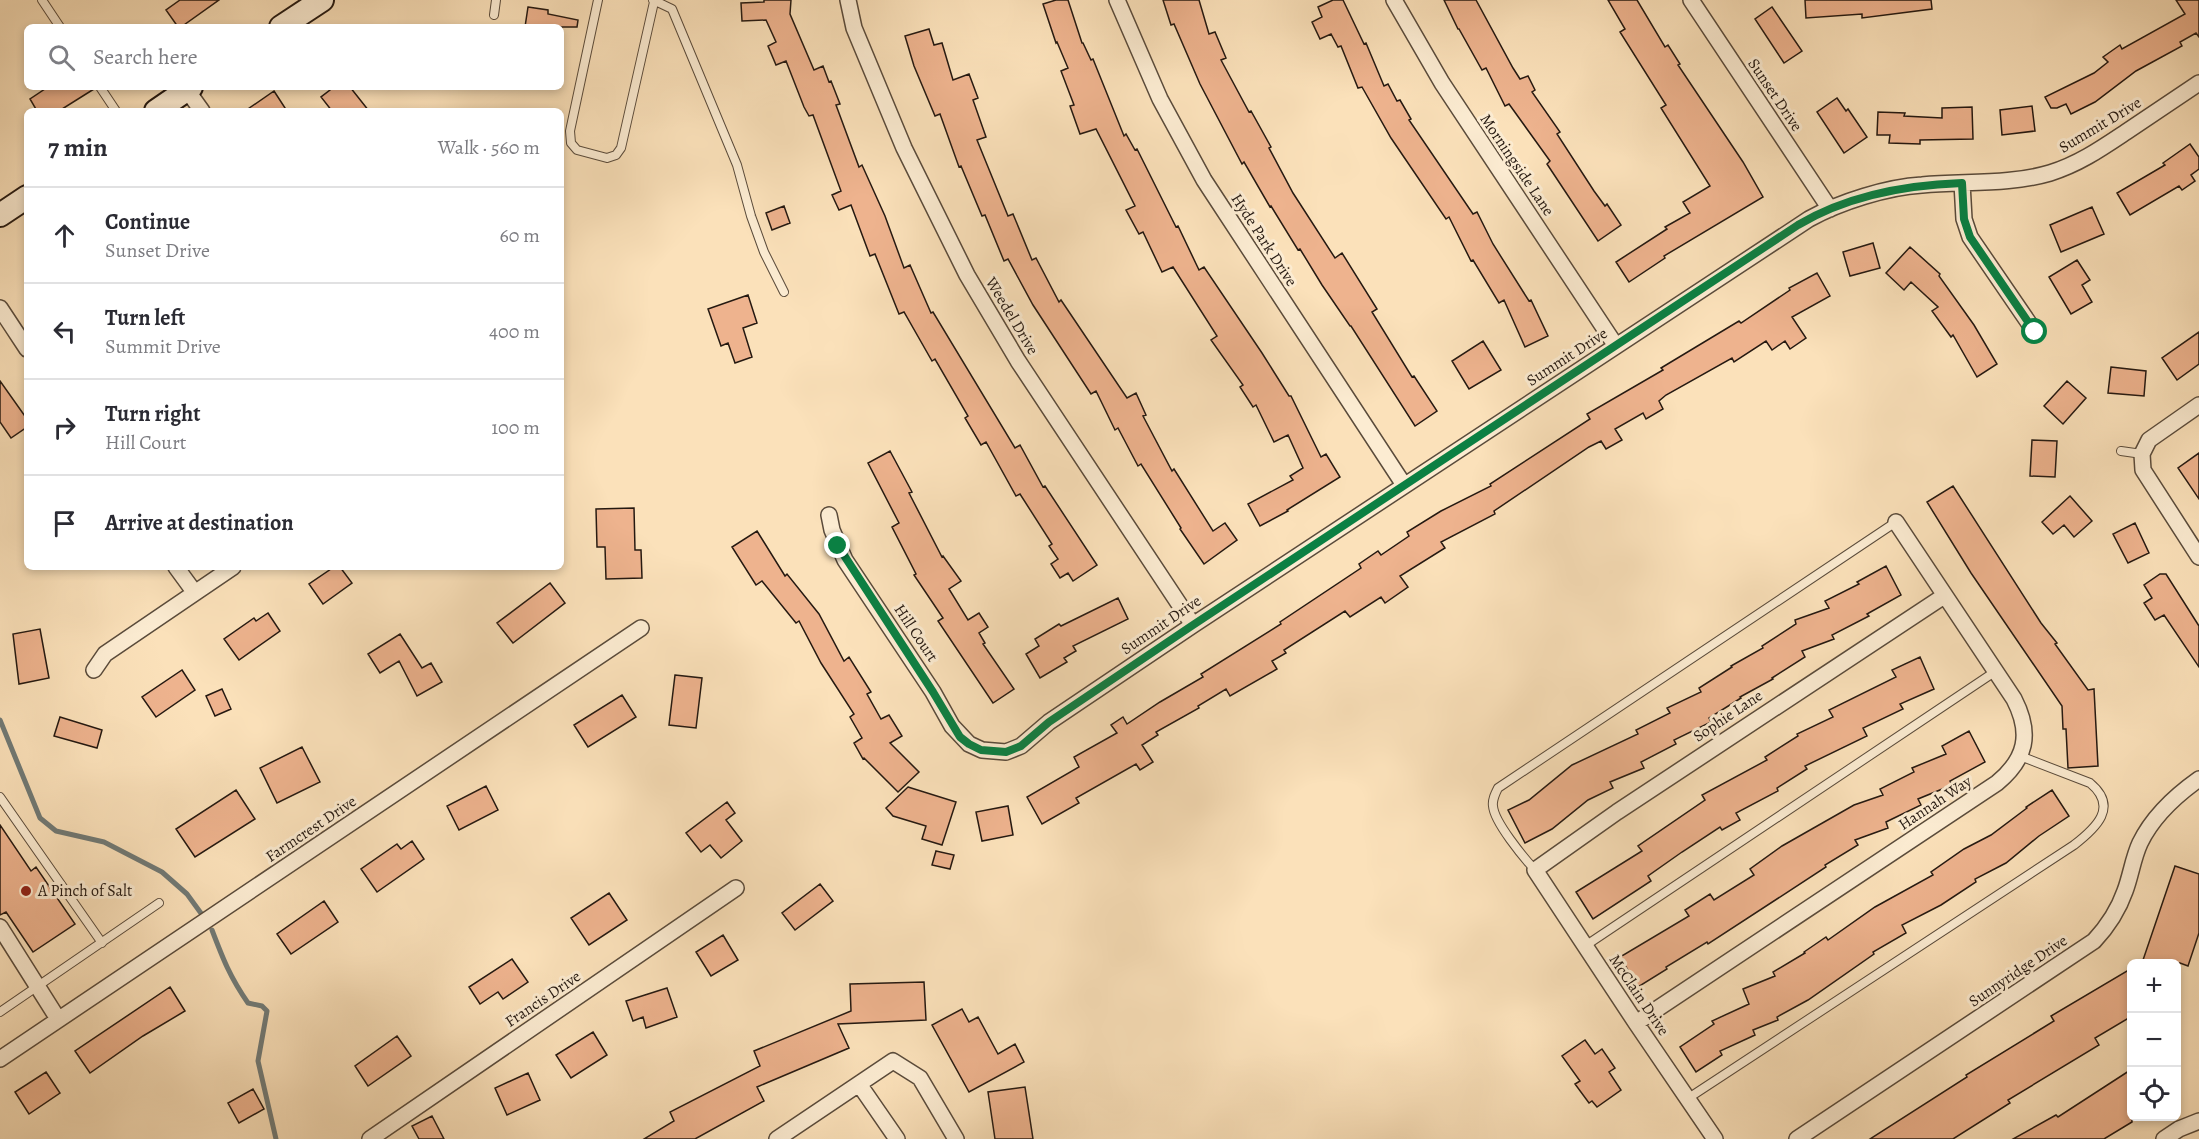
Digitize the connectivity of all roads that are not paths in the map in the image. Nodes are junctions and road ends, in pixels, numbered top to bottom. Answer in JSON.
{"nodes":[{"id":1,"x":42,"y":0,"type":"edge"},
{"id":2,"x":322,"y":0,"type":"edge"},
{"id":3,"x":496,"y":0,"type":"edge"},
{"id":4,"x":597,"y":0,"type":"edge"},
{"id":5,"x":848,"y":0,"type":"edge"},
{"id":6,"x":1117,"y":0,"type":"edge"},
{"id":7,"x":1394,"y":0,"type":"edge"},
{"id":8,"x":1691,"y":0,"type":"edge"},
{"id":9,"x":654,"y":1,"type":"edge"},
{"id":10,"x":494,"y":15,"type":"dead end"},
{"id":11,"x":58,"y":24,"type":"edge"},
{"id":12,"x":286,"y":24,"type":"edge"},
{"id":13,"x":2199,"y":83,"type":"edge"},
{"id":14,"x":104,"y":90,"type":"edge"},
{"id":15,"x":186,"y":90,"type":"edge"},
{"id":16,"x":190,"y":90,"type":"edge"},
{"id":17,"x":114,"y":108,"type":"edge"},
{"id":18,"x":160,"y":108,"type":"edge"},
{"id":19,"x":200,"y":108,"type":"edge"},
{"id":20,"x":1962,"y":183,"type":"junction"},
{"id":21,"x":24,"y":199,"type":"edge"},
{"id":22,"x":1830,"y":209,"type":"junction"},
{"id":23,"x":0,"y":215,"type":"edge"},
{"id":24,"x":784,"y":292,"type":"dead end"},
{"id":25,"x":0,"y":308,"type":"edge"},
{"id":26,"x":2035,"y":332,"type":"dead end"},
{"id":27,"x":24,"y":344,"type":"edge"},
{"id":28,"x":1616,"y":345,"type":"junction"},
{"id":29,"x":2199,"y":405,"type":"edge"},
{"id":30,"x":2121,"y":451,"type":"dead end"},
{"id":31,"x":2142,"y":454,"type":"junction"},
{"id":32,"x":1404,"y":485,"type":"junction"},
{"id":33,"x":829,"y":515,"type":"dead end"},
{"id":34,"x":1896,"y":522,"type":"joint"},
{"id":35,"x":2199,"y":557,"type":"edge"},
{"id":36,"x":178,"y":570,"type":"edge"},
{"id":37,"x":229,"y":570,"type":"edge"},
{"id":38,"x":195,"y":593,"type":"junction"},
{"id":39,"x":1944,"y":596,"type":"junction"},
{"id":40,"x":1193,"y":625,"type":"junction"},
{"id":41,"x":640,"y":628,"type":"dead end"},
{"id":42,"x":94,"y":670,"type":"dead end"},
{"id":43,"x":1996,"y":671,"type":"junction"},
{"id":44,"x":992,"y":753,"type":"joint"},
{"id":45,"x":2020,"y":756,"type":"junction"},
{"id":46,"x":2199,"y":780,"type":"edge"},
{"id":47,"x":0,"y":797,"type":"edge"},
{"id":48,"x":1535,"y":870,"type":"junction"},
{"id":49,"x":736,"y":888,"type":"dead end"},
{"id":50,"x":159,"y":903,"type":"dead end"},
{"id":51,"x":0,"y":927,"type":"edge"},
{"id":52,"x":102,"y":943,"type":"junction"},
{"id":53,"x":1585,"y":946,"type":"junction"},
{"id":54,"x":38,"y":987,"type":"junction"},
{"id":55,"x":0,"y":1012,"type":"edge"},
{"id":56,"x":58,"y":1019,"type":"junction"},
{"id":57,"x":1636,"y":1023,"type":"junction"},
{"id":58,"x":0,"y":1059,"type":"edge"},
{"id":59,"x":859,"y":1084,"type":"junction"},
{"id":60,"x":1687,"y":1099,"type":"junction"},
{"id":61,"x":2199,"y":1120,"type":"edge"},
{"id":62,"x":370,"y":1139,"type":"edge"},
{"id":63,"x":777,"y":1139,"type":"edge"},
{"id":64,"x":897,"y":1139,"type":"edge"},
{"id":65,"x":956,"y":1139,"type":"edge"},
{"id":66,"x":1715,"y":1139,"type":"edge"},
{"id":67,"x":1797,"y":1139,"type":"edge"},
{"id":68,"x":2164,"y":1139,"type":"edge"}],
"edges":[{"from":1,"to":11,"type":"lane"},
{"from":2,"to":12,"type":"street"},
{"from":3,"to":10,"type":"lane"},
{"from":4,"to":9,"type":"lane"},
{"from":5,"to":40,"type":"street","name":"Weedel Drive"},
{"from":6,"to":32,"type":"street","name":"Hyde Park Drive"},
{"from":7,"to":28,"type":"street","name":"Morningside Lane"},
{"from":8,"to":22,"type":"street","name":"Sunset Drive"},
{"from":9,"to":24,"type":"lane"},
{"from":13,"to":20,"type":"street","name":"Summit Drive"},
{"from":14,"to":17,"type":"lane"},
{"from":15,"to":18,"type":"street"},
{"from":16,"to":19,"type":"street"},
{"from":20,"to":22,"type":"street","name":"Summit Drive"},
{"from":20,"to":26,"type":"street"},
{"from":21,"to":23,"type":"street"},
{"from":22,"to":28,"type":"street","name":"Summit Drive"},
{"from":25,"to":27,"type":"street"},
{"from":28,"to":32,"type":"street","name":"Summit Drive"},
{"from":29,"to":31,"type":"street"},
{"from":30,"to":31,"type":"lane"},
{"from":31,"to":35,"type":"street"},
{"from":32,"to":40,"type":"street","name":"Summit Drive"},
{"from":33,"to":44,"type":"street","name":"Hill Court"},
{"from":34,"to":39,"type":"street"},
{"from":34,"to":48,"type":"lane"},
{"from":36,"to":38,"type":"street"},
{"from":37,"to":38,"type":"street"},
{"from":38,"to":42,"type":"street"},
{"from":39,"to":43,"type":"street"},
{"from":39,"to":48,"type":"street","name":"Sophie Lane"},
{"from":40,"to":44,"type":"street","name":"Summit Drive"},
{"from":41,"to":56,"type":"street","name":"Farmcrest Drive"},
{"from":43,"to":45,"type":"street"},
{"from":43,"to":53,"type":"lane"},
{"from":45,"to":57,"type":"street","name":"Hannah Way"},
{"from":45,"to":60,"type":"lane"},
{"from":46,"to":67,"type":"street","name":"Sunnyridge Drive"},
{"from":47,"to":52,"type":"lane"},
{"from":48,"to":53,"type":"street","name":"McClain Drive"},
{"from":49,"to":62,"type":"street","name":"Francis Drive"},
{"from":50,"to":52,"type":"lane"},
{"from":51,"to":54,"type":"street"},
{"from":52,"to":54,"type":"lane"},
{"from":53,"to":57,"type":"street","name":"McClain Drive"},
{"from":54,"to":55,"type":"lane"},
{"from":54,"to":56,"type":"street"},
{"from":56,"to":58,"type":"street","name":"Farmcrest Drive"},
{"from":57,"to":60,"type":"street","name":"McClain Drive"},
{"from":59,"to":63,"type":"street"},
{"from":59,"to":64,"type":"street"},
{"from":59,"to":65,"type":"street"},
{"from":60,"to":66,"type":"street","name":"McClain Drive"},
{"from":61,"to":68,"type":"street"}]}
